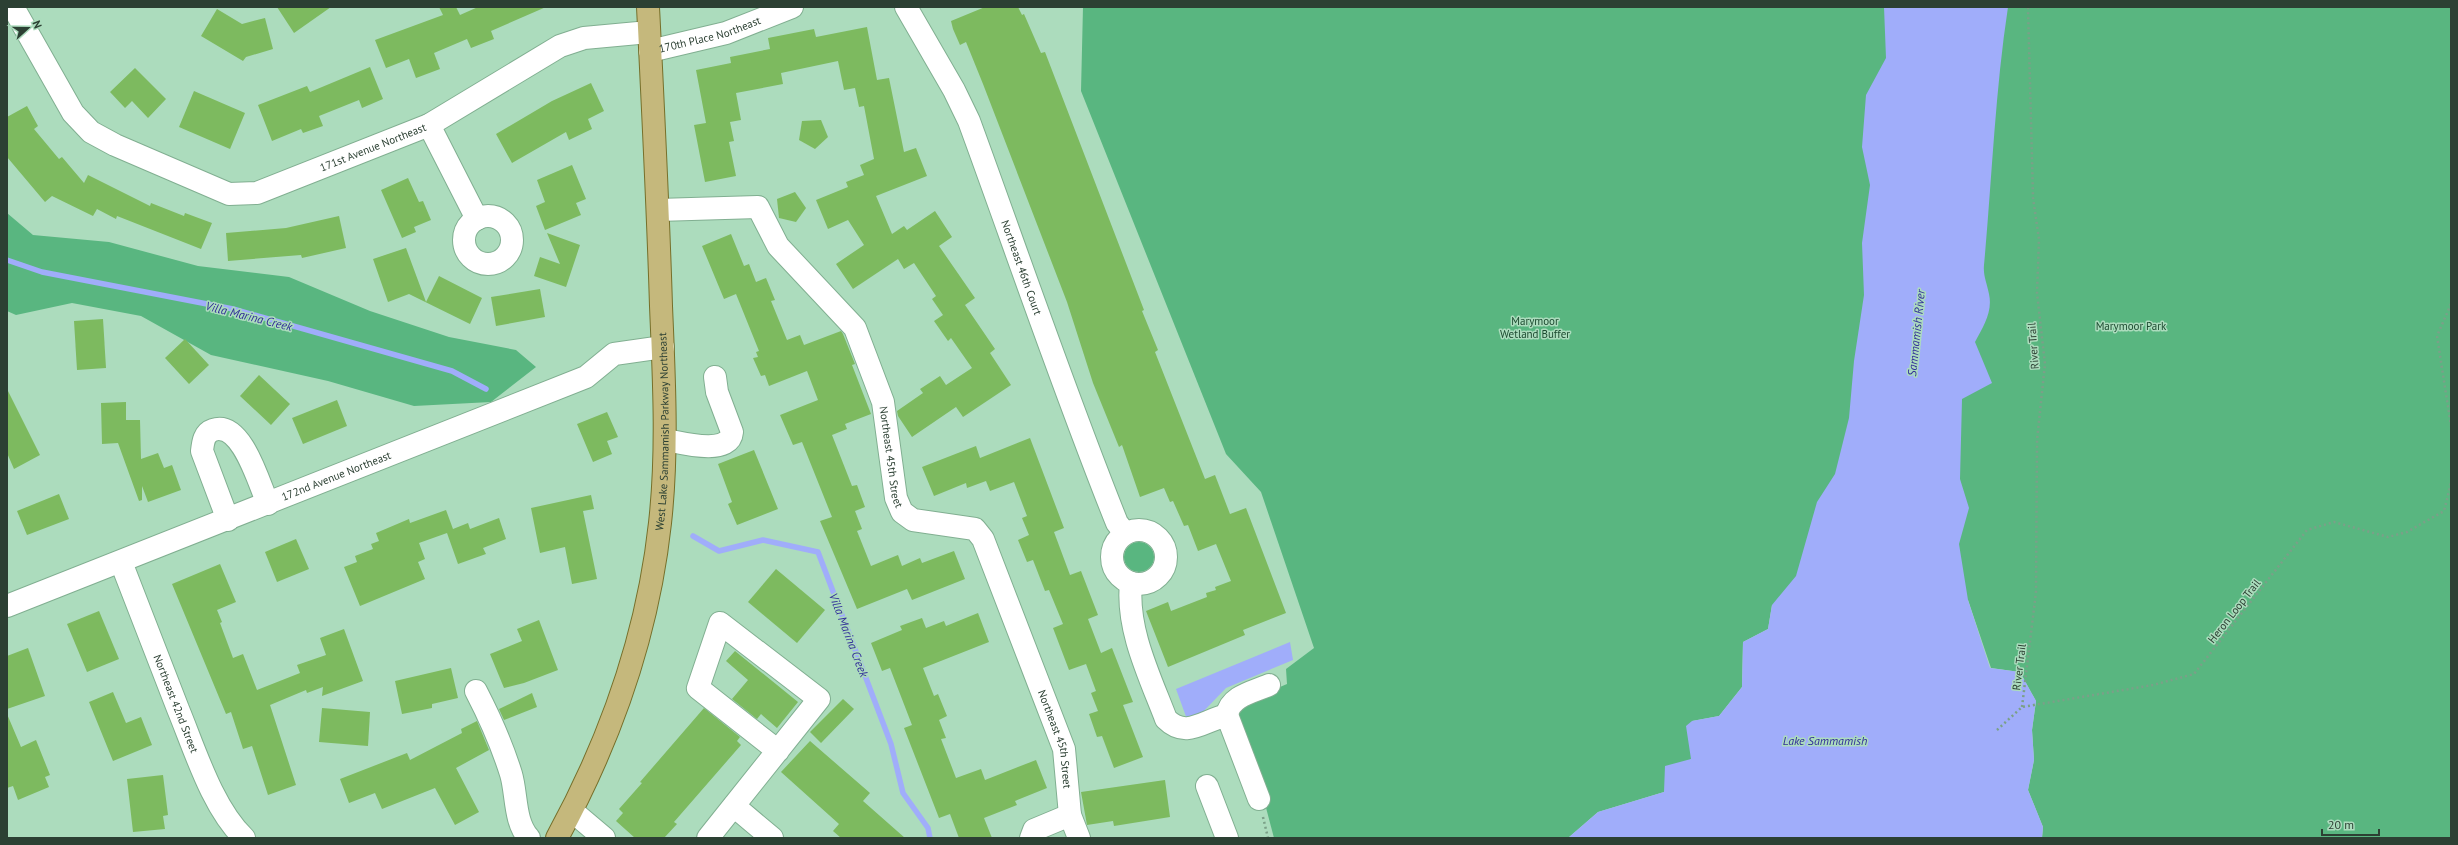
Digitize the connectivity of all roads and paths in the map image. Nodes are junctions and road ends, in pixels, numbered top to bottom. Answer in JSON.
{"nodes":[{"id":1,"x":13,"y":7,"type":"edge"},
{"id":2,"x":648,"y":7,"type":"edge"},
{"id":3,"x":792,"y":7,"type":"edge"},
{"id":4,"x":906,"y":7,"type":"edge"},
{"id":5,"x":2028,"y":7,"type":"edge"},
{"id":6,"x":650,"y":41,"type":"junction"},
{"id":7,"x":429,"y":125,"type":"junction"},
{"id":8,"x":658,"y":210,"type":"junction"},
{"id":9,"x":477,"y":219,"type":"dead end"},
{"id":10,"x":2451,"y":304,"type":"edge"},
{"id":11,"x":663,"y":347,"type":"junction"},
{"id":12,"x":715,"y":377,"type":"dead end"},
{"id":13,"x":2451,"y":426,"type":"edge"},
{"id":14,"x":666,"y":440,"type":"junction"},
{"id":15,"x":2451,"y":483,"type":"edge"},
{"id":16,"x":268,"y":504,"type":"junction"},
{"id":17,"x":228,"y":520,"type":"junction"},
{"id":18,"x":1125,"y":533,"type":"junction"},
{"id":19,"x":121,"y":562,"type":"junction"},
{"id":20,"x":1131,"y":583,"type":"junction"},
{"id":21,"x":7,"y":606,"type":"edge"},
{"id":22,"x":1269,"y":685,"type":"dead end"},
{"id":23,"x":476,"y":691,"type":"dead end"},
{"id":24,"x":2022,"y":707,"type":"junction"},
{"id":25,"x":1227,"y":715,"type":"junction"},
{"id":26,"x":1997,"y":730,"type":"dead end"},
{"id":27,"x":778,"y":751,"type":"junction"},
{"id":28,"x":1207,"y":786,"type":"dead end"},
{"id":29,"x":1258,"y":799,"type":"dead end"},
{"id":30,"x":734,"y":806,"type":"junction"},
{"id":31,"x":572,"y":811,"type":"junction"},
{"id":32,"x":1070,"y":815,"type":"junction"},
{"id":33,"x":244,"y":838,"type":"edge"},
{"id":34,"x":529,"y":838,"type":"edge"},
{"id":35,"x":557,"y":838,"type":"edge"},
{"id":36,"x":604,"y":838,"type":"edge"},
{"id":37,"x":708,"y":838,"type":"edge"},
{"id":38,"x":772,"y":838,"type":"edge"},
{"id":39,"x":1031,"y":838,"type":"edge"},
{"id":40,"x":1079,"y":838,"type":"edge"},
{"id":41,"x":1227,"y":838,"type":"edge"}],
"edges":[{"from":1,"to":7,"type":"street","name":"171st Avenue Northeast"},
{"from":2,"to":6,"type":"main road","name":"West Lake Sammamish Parkway Northeast"},
{"from":3,"to":6,"type":"street","name":"170th Place Northeast"},
{"from":4,"to":18,"type":"street","name":"Northeast 46th Court"},
{"from":5,"to":24,"type":"path","name":"River Trail"},
{"from":6,"to":7,"type":"street","name":"171st Avenue Northeast"},
{"from":6,"to":8,"type":"main road","name":"West Lake Sammamish Parkway Northeast"},
{"from":7,"to":9,"type":"street"},
{"from":8,"to":11,"type":"main road","name":"West Lake Sammamish Parkway Northeast"},
{"from":8,"to":32,"type":"street","name":"Northeast 45th Street"},
{"from":10,"to":13,"type":"path"},
{"from":11,"to":14,"type":"main road","name":"West Lake Sammamish Parkway Northeast"},
{"from":11,"to":16,"type":"street","name":"172nd Avenue Northeast"},
{"from":12,"to":14,"type":"street"},
{"from":14,"to":31,"type":"main road","name":"West Lake Sammamish Parkway Northeast"},
{"from":15,"to":24,"type":"path","name":"Heron Loop Trail"},
{"from":16,"to":17,"type":"street","name":"172nd Avenue Northeast"},
{"from":16,"to":17,"type":"street"},
{"from":17,"to":19,"type":"street","name":"172nd Avenue Northeast"},
{"from":18,"to":20,"type":"street"},
{"from":18,"to":20,"type":"street"},
{"from":19,"to":21,"type":"street","name":"172nd Avenue Northeast"},
{"from":19,"to":33,"type":"street","name":"Northeast 42nd Street"},
{"from":20,"to":25,"type":"street"},
{"from":22,"to":25,"type":"street"},
{"from":23,"to":34,"type":"street"},
{"from":24,"to":26,"type":"path"},
{"from":25,"to":29,"type":"street"},
{"from":27,"to":27,"type":"street"},
{"from":27,"to":30,"type":"street"},
{"from":28,"to":41,"type":"street"},
{"from":30,"to":37,"type":"street"},
{"from":30,"to":38,"type":"street"},
{"from":31,"to":35,"type":"main road","name":"West Lake Sammamish Parkway Northeast"},
{"from":31,"to":36,"type":"street"},
{"from":32,"to":39,"type":"street"},
{"from":32,"to":40,"type":"street","name":"Northeast 45th Street"}]}
